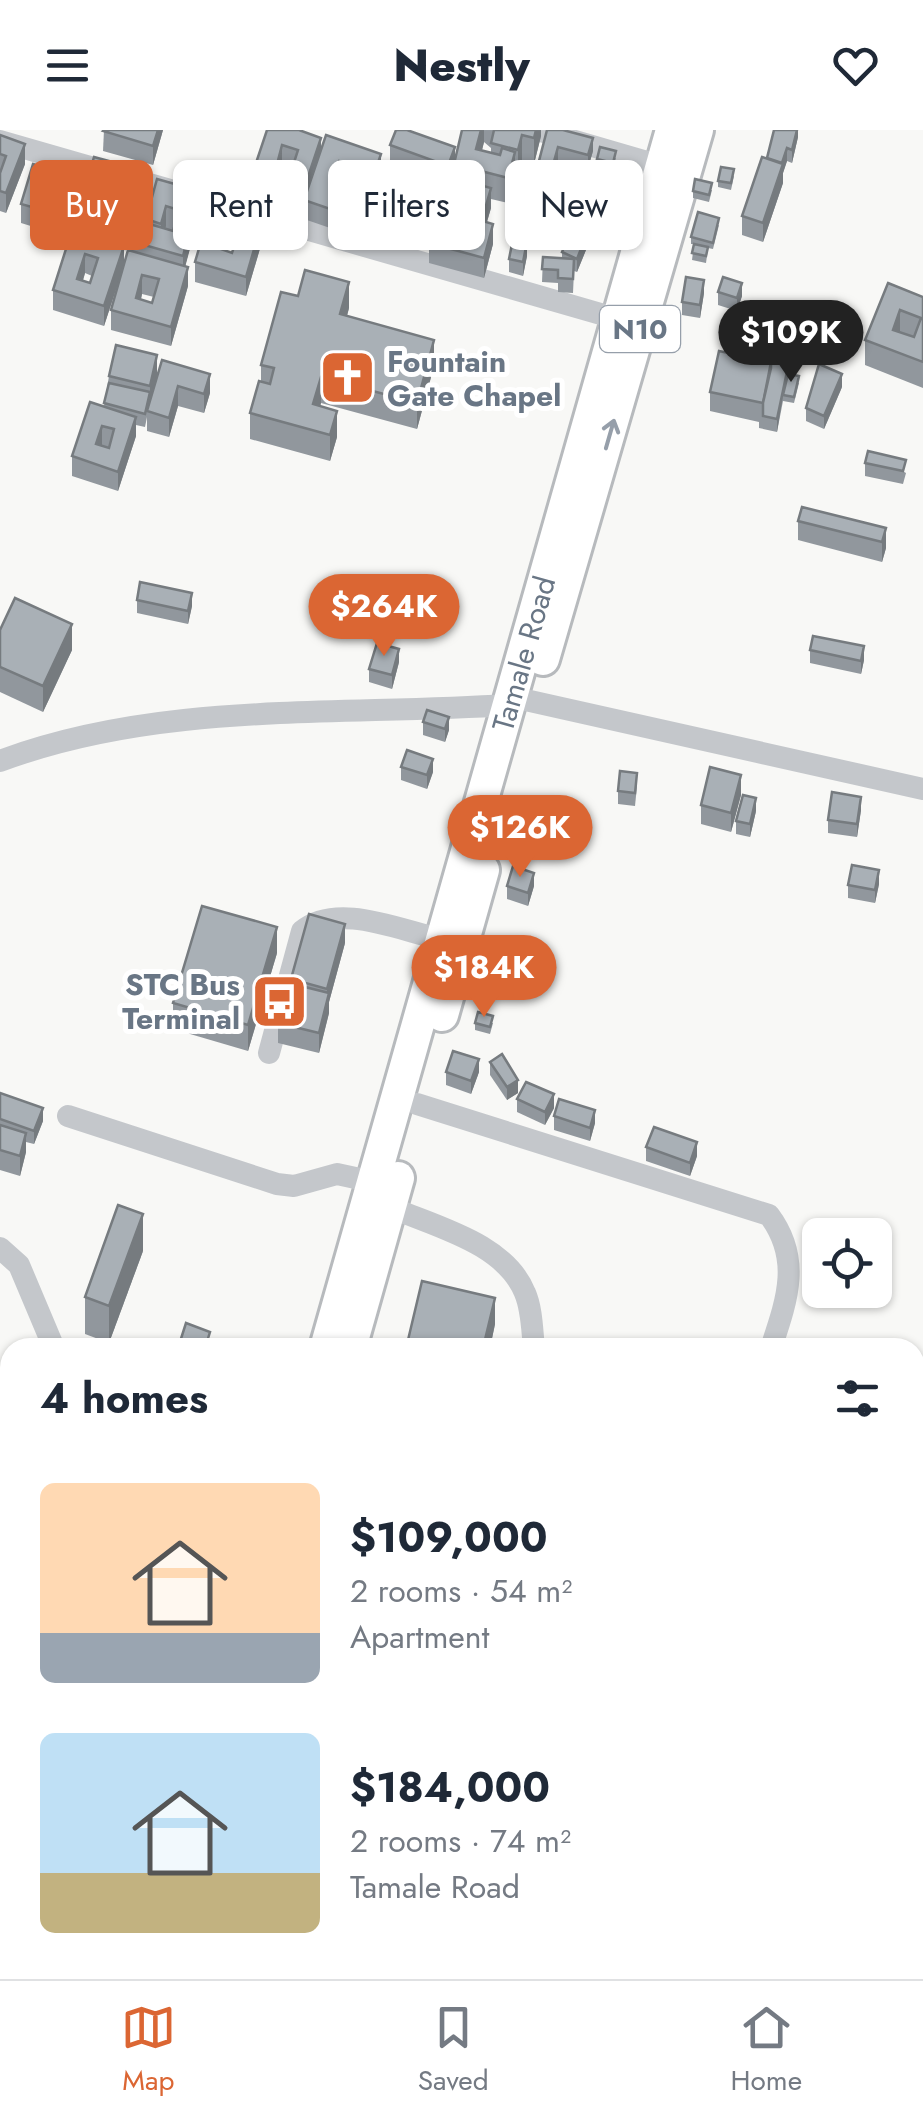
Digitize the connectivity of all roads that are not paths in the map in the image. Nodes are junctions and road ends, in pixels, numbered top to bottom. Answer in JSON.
{"nodes":[{"id":1,"x":537,"y":130,"type":"edge"},
{"id":2,"x":672,"y":130,"type":"edge"},
{"id":3,"x":696,"y":130,"type":"edge"},
{"id":4,"x":0,"y":141,"type":"edge"},
{"id":5,"x":661,"y":166,"type":"junction"},
{"id":6,"x":618,"y":320,"type":"junction"},
{"id":7,"x":572,"y":524,"type":"junction"},
{"id":8,"x":518,"y":703,"type":"junction"},
{"id":9,"x":0,"y":761,"type":"edge"},
{"id":10,"x":923,"y":789,"type":"edge"},
{"id":11,"x":443,"y":957,"type":"junction"},
{"id":12,"x":270,"y":1053,"type":"dead end"},
{"id":13,"x":417,"y":1104,"type":"junction"},
{"id":14,"x":68,"y":1116,"type":"dead end"},
{"id":15,"x":382,"y":1195,"type":"junction"},
{"id":16,"x":0,"y":1248,"type":"edge"},
{"id":17,"x":50,"y":1338,"type":"edge"},
{"id":18,"x":330,"y":1338,"type":"edge"},
{"id":19,"x":352,"y":1338,"type":"edge"},
{"id":20,"x":533,"y":1338,"type":"edge"},
{"id":21,"x":774,"y":1338,"type":"edge"}],
"edges":[{"from":1,"to":5,"type":"street"},
{"from":2,"to":5,"type":"highway","name":"Tamale Road","number":"N10"},
{"from":7,"to":3,"type":"highway","name":"Tamale Road","number":"N10","one_way":true},
{"from":4,"to":6,"type":"street"},
{"from":5,"to":6,"type":"highway","name":"Tamale Road","number":"N10"},
{"from":6,"to":7,"type":"highway","name":"Tamale Road","number":"N10"},
{"from":7,"to":8,"type":"highway","name":"Tamale Road","number":"N10"},
{"from":8,"to":9,"type":"street"},
{"from":8,"to":10,"type":"street"},
{"from":8,"to":11,"type":"highway","name":"Tamale Road","number":"N10"},
{"from":11,"to":12,"type":"street"},
{"from":11,"to":13,"type":"highway","name":"Tamale Road","number":"N10"},
{"from":11,"to":15,"type":"highway","name":"Tamale Road","number":"N10"},
{"from":13,"to":15,"type":"highway","name":"Tamale Road","number":"N10"},
{"from":13,"to":21,"type":"street"},
{"from":14,"to":15,"type":"street"},
{"from":15,"to":18,"type":"highway","name":"Tamale Road","number":"N10"},
{"from":15,"to":19,"type":"highway","name":"Tamale Road","number":"N10"},
{"from":15,"to":20,"type":"street"},
{"from":16,"to":17,"type":"street"}]}
